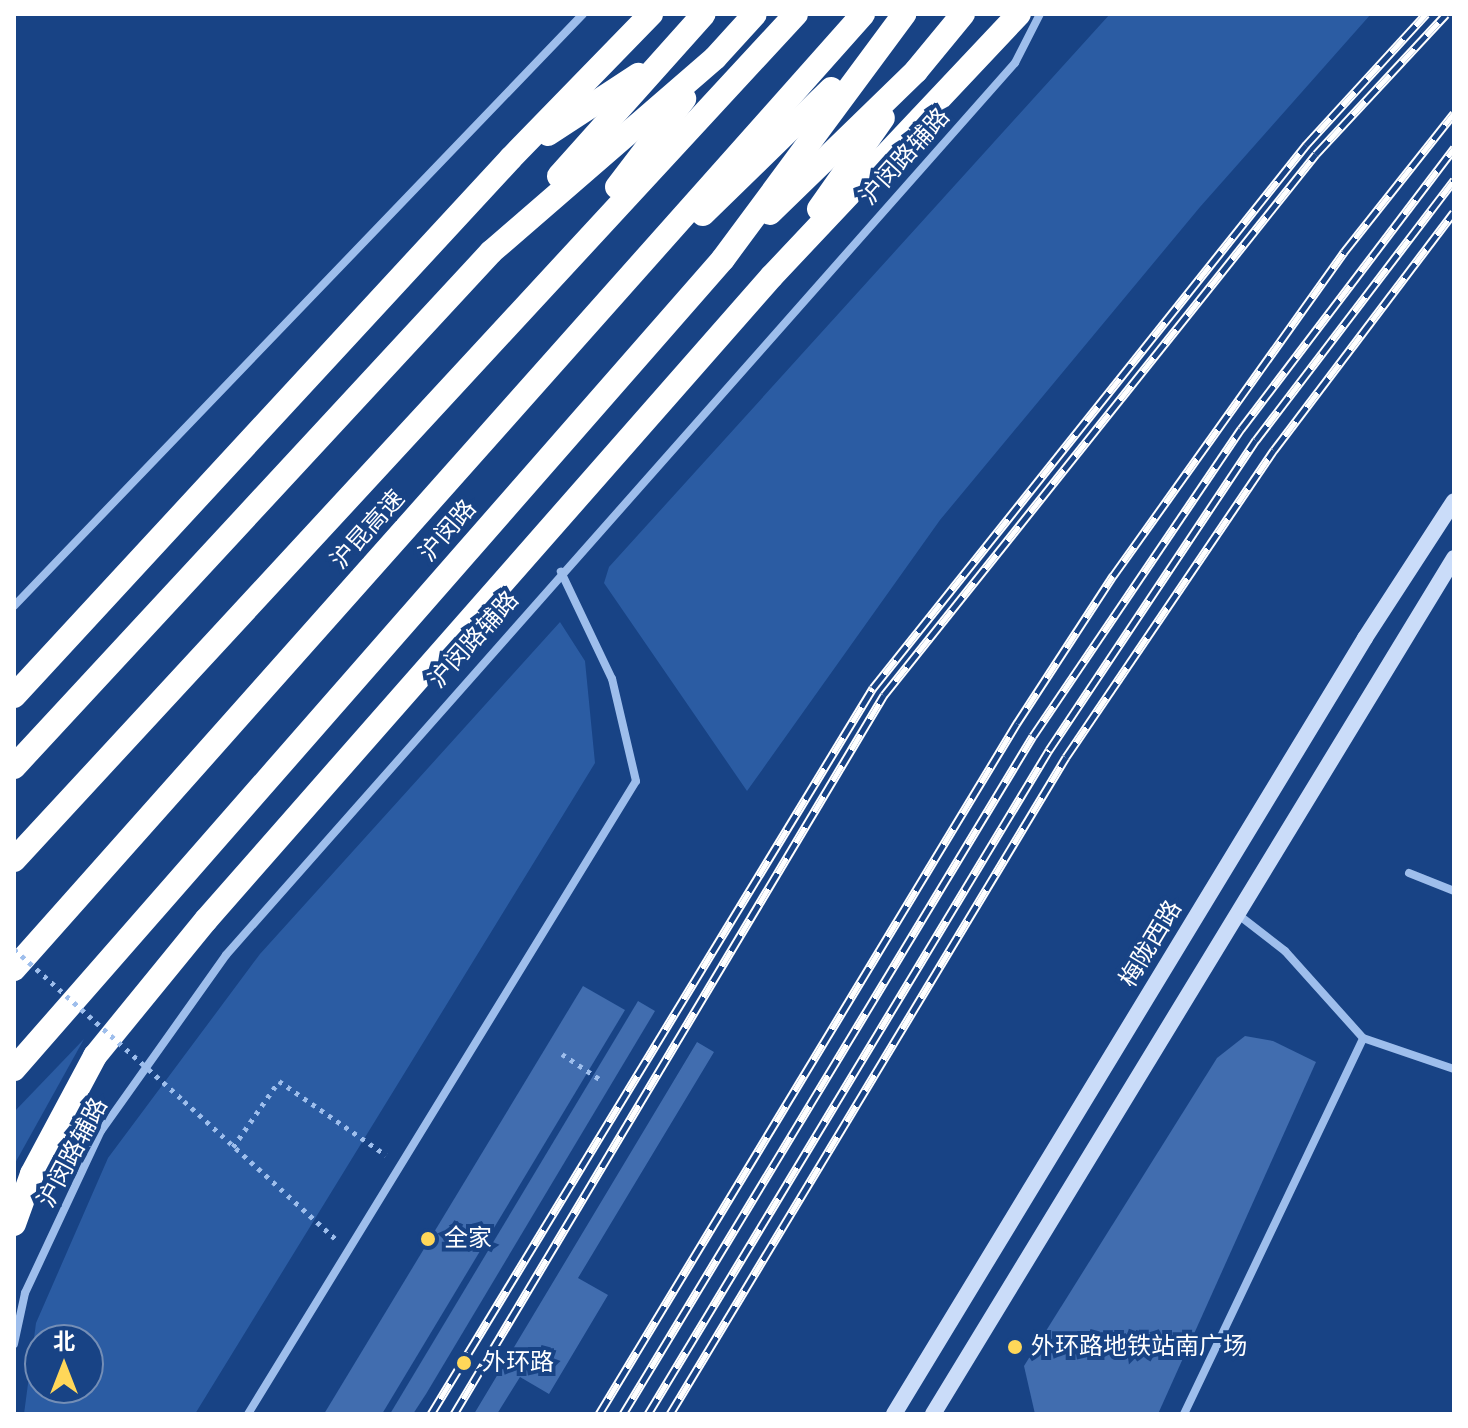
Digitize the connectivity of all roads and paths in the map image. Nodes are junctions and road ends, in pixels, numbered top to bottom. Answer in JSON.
{"nodes":[{"id":1,"x":583,"y":14,"type":"edge"},
{"id":2,"x":651,"y":14,"type":"edge"},
{"id":3,"x":704,"y":14,"type":"edge"},
{"id":4,"x":755,"y":14,"type":"edge"},
{"id":5,"x":796,"y":14,"type":"edge"},
{"id":6,"x":863,"y":14,"type":"edge"},
{"id":7,"x":904,"y":14,"type":"edge"},
{"id":8,"x":963,"y":14,"type":"edge"},
{"id":9,"x":1019,"y":14,"type":"edge"},
{"id":10,"x":1040,"y":14,"type":"edge"},
{"id":11,"x":879,"y":42,"type":"junction"},
{"id":12,"x":715,"y":58,"type":"junction"},
{"id":13,"x":664,"y":59,"type":"junction"},
{"id":14,"x":916,"y":71,"type":"junction"},
{"id":15,"x":511,"y":158,"type":"junction"},
{"id":16,"x":491,"y":252,"type":"junction"},
{"id":17,"x":723,"y":259,"type":"junction"},
{"id":18,"x":772,"y":276,"type":"junction"},
{"id":19,"x":536,"y":294,"type":"junction"},
{"id":20,"x":581,"y":333,"type":"junction"},
{"id":21,"x":1454,"y":501,"type":"edge"},
{"id":22,"x":1454,"y":558,"type":"edge"},
{"id":23,"x":561,"y":572,"type":"junction"},
{"id":24,"x":14,"y":606,"type":"edge"},
{"id":25,"x":14,"y":696,"type":"edge"},
{"id":26,"x":14,"y":767,"type":"edge"},
{"id":27,"x":14,"y":860,"type":"edge"},
{"id":28,"x":1409,"y":873,"type":"dead end"},
{"id":29,"x":1454,"y":891,"type":"edge"},
{"id":30,"x":1235,"y":913,"type":"junction"},
{"id":31,"x":14,"y":949,"type":"edge"},
{"id":32,"x":14,"y":969,"type":"edge"},
{"id":33,"x":1363,"y":1038,"type":"junction"},
{"id":34,"x":562,"y":1054,"type":"dead end"},
{"id":35,"x":14,"y":1069,"type":"edge"},
{"id":36,"x":1454,"y":1069,"type":"edge"},
{"id":37,"x":601,"y":1080,"type":"dead end"},
{"id":38,"x":233,"y":1147,"type":"junction"},
{"id":39,"x":401,"y":1165,"type":"junction"},
{"id":40,"x":14,"y":1224,"type":"edge"},
{"id":41,"x":347,"y":1250,"type":"junction"},
{"id":42,"x":14,"y":1344,"type":"edge"},
{"id":43,"x":248,"y":1414,"type":"edge"},
{"id":44,"x":894,"y":1414,"type":"edge"},
{"id":45,"x":933,"y":1414,"type":"edge"},
{"id":46,"x":1184,"y":1414,"type":"edge"}],
"edges":[{"from":1,"to":24,"type":"street"},
{"from":2,"to":15,"type":"highway"},
{"from":3,"to":13,"type":"highway"},
{"from":4,"to":12,"type":"highway"},
{"from":5,"to":19,"type":"highway","name":"沪昆高速"},
{"from":6,"to":20,"type":"highway","name":"沪昆高速"},
{"from":7,"to":11,"type":"highway","name":"沪闵路"},
{"from":8,"to":14,"type":"highway"},
{"from":9,"to":18,"type":"highway"},
{"from":10,"to":23,"type":"street","name":"沪闵路辅路"},
{"from":11,"to":17,"type":"highway","name":"沪闵路"},
{"from":11,"to":20,"type":"highway"},
{"from":12,"to":16,"type":"highway"},
{"from":12,"to":19,"type":"highway"},
{"from":13,"to":15,"type":"highway"},
{"from":13,"to":16,"type":"highway"},
{"from":14,"to":17,"type":"highway"},
{"from":14,"to":18,"type":"highway"},
{"from":15,"to":25,"type":"highway"},
{"from":16,"to":26,"type":"highway"},
{"from":17,"to":35,"type":"highway","name":"沪闵路"},
{"from":18,"to":40,"type":"highway"},
{"from":19,"to":27,"type":"highway","name":"沪昆高速"},
{"from":20,"to":32,"type":"highway","name":"沪昆高速"},
{"from":21,"to":44,"type":"street","name":"梅陇西路"},
{"from":22,"to":30,"type":"street"},
{"from":23,"to":39,"type":"street"},
{"from":23,"to":42,"type":"street","name":"沪闵路辅路"},
{"from":28,"to":29,"type":"street"},
{"from":30,"to":33,"type":"street"},
{"from":30,"to":45,"type":"street"},
{"from":31,"to":38,"type":"path","bridge":true},
{"from":33,"to":36,"type":"street"},
{"from":33,"to":46,"type":"street"},
{"from":34,"to":37,"type":"path"},
{"from":38,"to":39,"type":"path"},
{"from":38,"to":41,"type":"path"},
{"from":39,"to":41,"type":"street"},
{"from":41,"to":43,"type":"street"}]}
